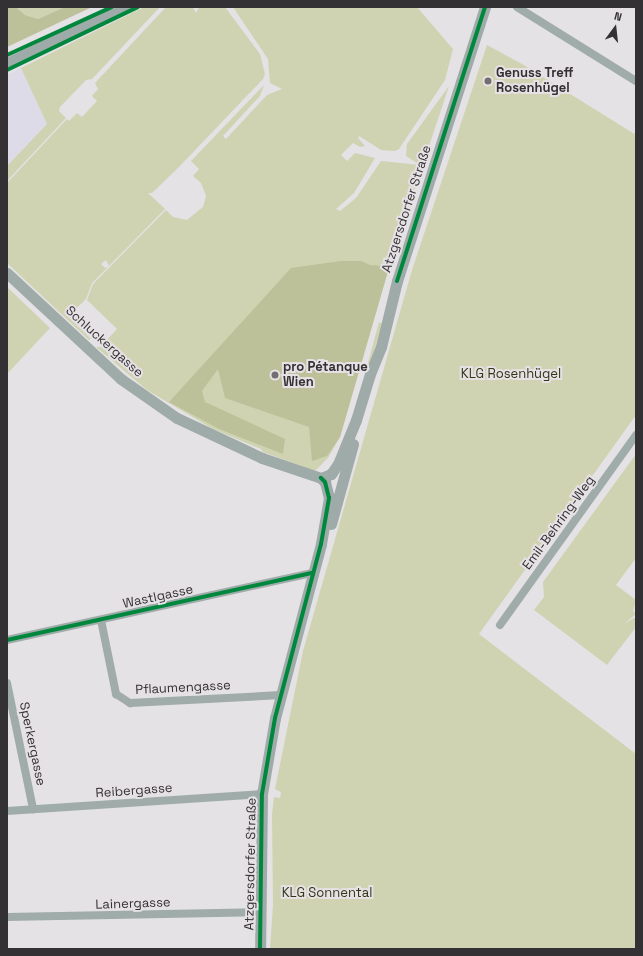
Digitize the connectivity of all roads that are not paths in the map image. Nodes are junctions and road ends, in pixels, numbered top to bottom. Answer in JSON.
{"nodes":[{"id":1,"x":124,"y":7,"type":"edge"},
{"id":2,"x":486,"y":7,"type":"edge"},
{"id":3,"x":517,"y":7,"type":"edge"},
{"id":4,"x":7,"y":63,"type":"edge"},
{"id":5,"x":636,"y":81,"type":"edge"},
{"id":6,"x":7,"y":273,"type":"edge"},
{"id":7,"x":356,"y":420,"type":"junction"},
{"id":8,"x":636,"y":434,"type":"edge"},
{"id":9,"x":321,"y":478,"type":"junction"},
{"id":10,"x":321,"y":544,"type":"junction"},
{"id":11,"x":313,"y":573,"type":"junction"},
{"id":12,"x":101,"y":620,"type":"junction"},
{"id":13,"x":500,"y":625,"type":"dead end"},
{"id":14,"x":7,"y":640,"type":"edge"},
{"id":15,"x":7,"y":683,"type":"edge"},
{"id":16,"x":281,"y":694,"type":"junction"},
{"id":17,"x":262,"y":794,"type":"junction"},
{"id":18,"x":33,"y":810,"type":"junction"},
{"id":19,"x":7,"y":811,"type":"edge"},
{"id":20,"x":260,"y":912,"type":"junction"},
{"id":21,"x":7,"y":917,"type":"edge"},
{"id":22,"x":260,"y":949,"type":"edge"}],
"edges":[{"from":1,"to":4,"type":"main road"},
{"from":2,"to":7,"type":"main road","name":"Atzgersdorfer Straße"},
{"from":3,"to":5,"type":"street"},
{"from":6,"to":9,"type":"main road","name":"Schluckergasse"},
{"from":7,"to":9,"type":"main road","name":"Atzgersdorfer Straße"},
{"from":7,"to":10,"type":"main road","name":"Atzgersdorfer Straße"},
{"from":8,"to":13,"type":"street","name":"Emil-Behring-Weg"},
{"from":9,"to":10,"type":"main road","name":"Atzgersdorfer Straße"},
{"from":10,"to":11,"type":"main road","name":"Atzgersdorfer Straße"},
{"from":11,"to":12,"type":"street","name":"Wastlgasse"},
{"from":11,"to":16,"type":"main road","name":"Atzgersdorfer Straße"},
{"from":12,"to":14,"type":"street","name":"Wastlgasse"},
{"from":12,"to":16,"type":"street","name":"Pflaumengasse"},
{"from":15,"to":18,"type":"street","name":"Sperkergasse"},
{"from":16,"to":17,"type":"main road","name":"Atzgersdorfer Straße"},
{"from":17,"to":18,"type":"street","name":"Reibergasse"},
{"from":17,"to":20,"type":"main road","name":"Atzgersdorfer Straße"},
{"from":18,"to":19,"type":"street","name":"Reibergasse"},
{"from":20,"to":21,"type":"street","name":"Lainergasse"},
{"from":20,"to":22,"type":"main road","name":"Atzgersdorfer Straße"}]}
